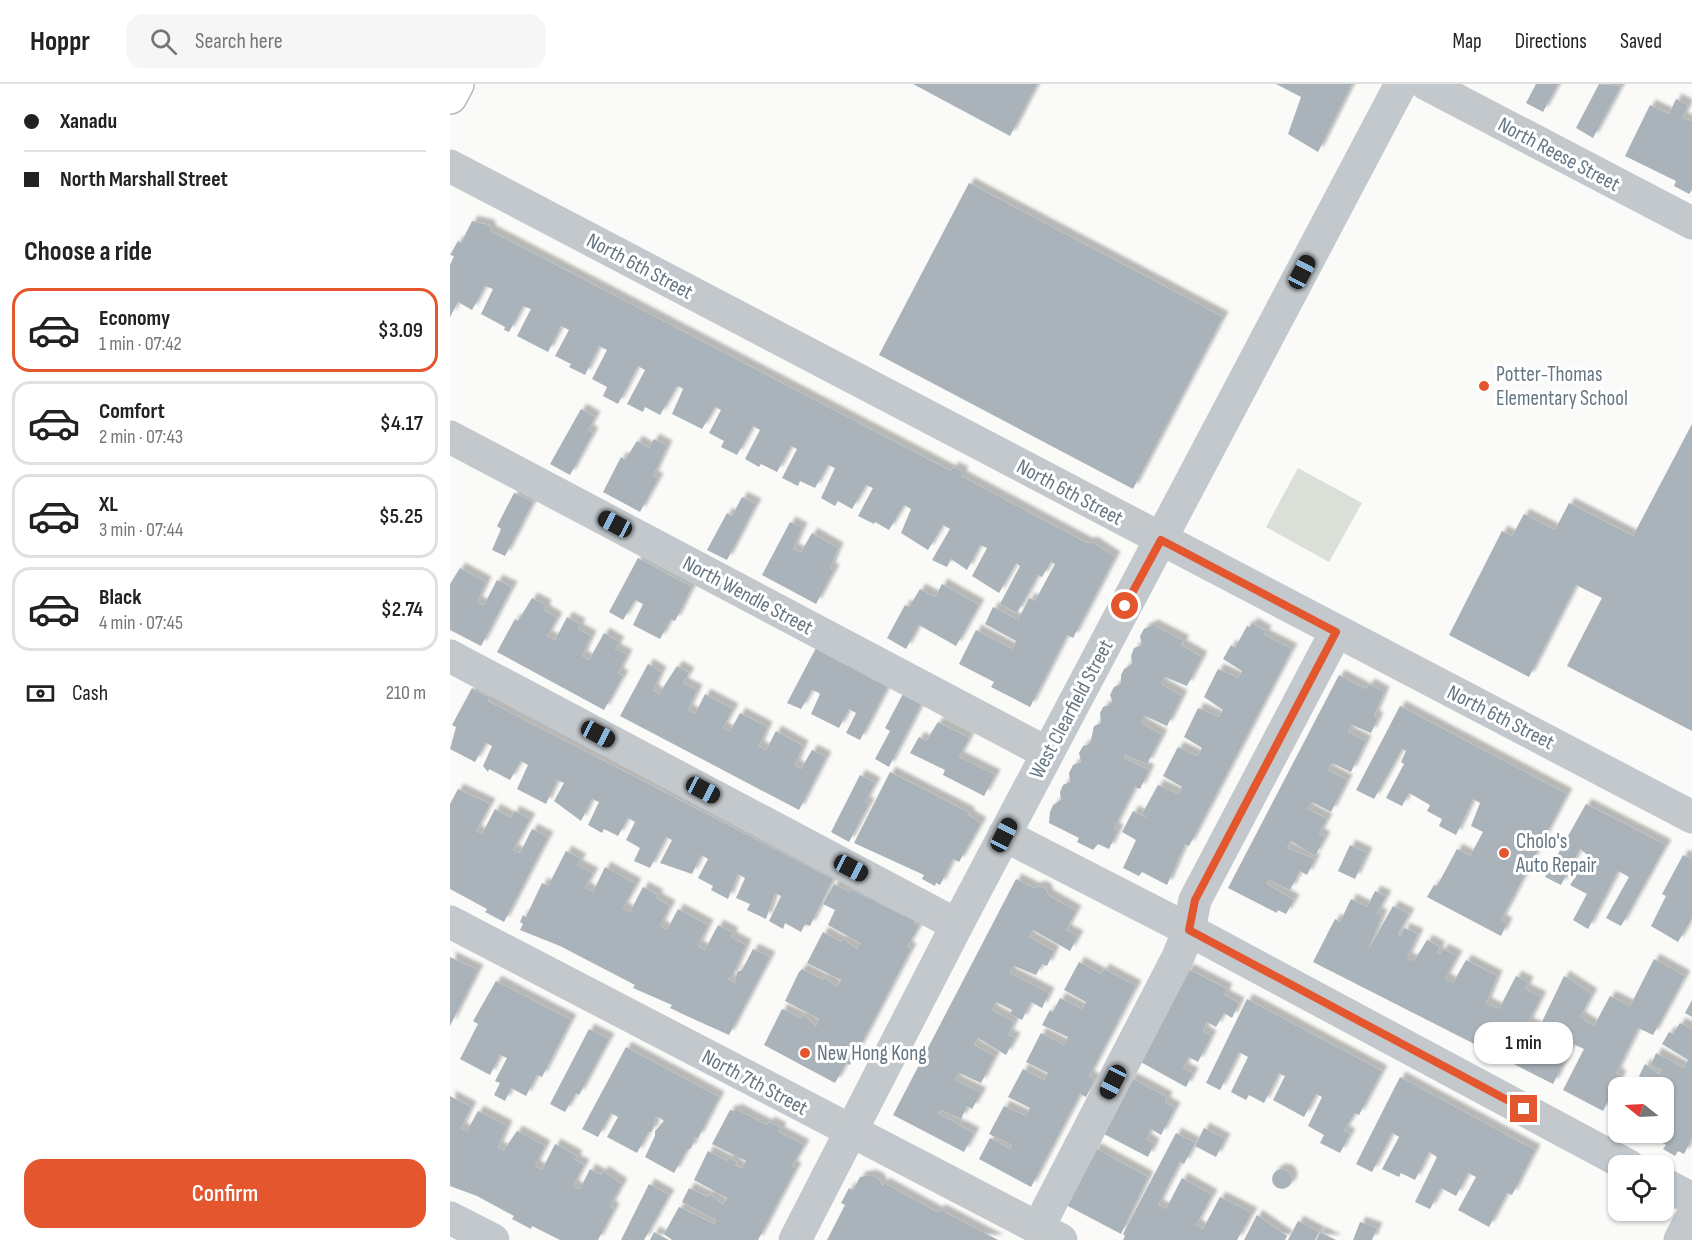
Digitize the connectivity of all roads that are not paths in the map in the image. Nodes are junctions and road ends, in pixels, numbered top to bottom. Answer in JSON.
{"nodes":[{"id":1,"x":457,"y":84,"type":"edge"},
{"id":2,"x":1401,"y":84,"type":"edge"},
{"id":3,"x":1426,"y":84,"type":"edge"},
{"id":4,"x":450,"y":97,"type":"edge"},
{"id":5,"x":450,"y":166,"type":"edge"},
{"id":6,"x":1692,"y":223,"type":"edge"},
{"id":7,"x":450,"y":437,"type":"edge"},
{"id":8,"x":1161,"y":540,"type":"junction"},
{"id":9,"x":1336,"y":632,"type":"junction"},
{"id":10,"x":450,"y":656,"type":"edge"},
{"id":11,"x":1047,"y":753,"type":"junction"},
{"id":12,"x":1692,"y":817,"type":"edge"},
{"id":13,"x":1004,"y":835,"type":"junction"},
{"id":14,"x":450,"y":922,"type":"edge"},
{"id":15,"x":957,"y":925,"type":"junction"},
{"id":16,"x":1189,"y":930,"type":"junction"},
{"id":17,"x":850,"y":1132,"type":"junction"},
{"id":18,"x":1608,"y":1155,"type":"edge"},
{"id":19,"x":1674,"y":1189,"type":"edge"},
{"id":20,"x":1692,"y":1199,"type":"edge"},
{"id":21,"x":1692,"y":1217,"type":"edge"},
{"id":22,"x":450,"y":1218,"type":"edge"},
{"id":23,"x":1049,"y":1234,"type":"edge"},
{"id":24,"x":493,"y":1240,"type":"edge"},
{"id":25,"x":795,"y":1240,"type":"edge"},
{"id":26,"x":1680,"y":1240,"type":"edge"}],
"edges":[{"from":1,"to":4,"type":"main road"},
{"from":2,"to":8,"type":"street","name":"West Clearfield Street"},
{"from":3,"to":6,"type":"street","name":"North Reese Street"},
{"from":5,"to":8,"type":"street","name":"North 6th Street"},
{"from":7,"to":11,"type":"street","name":"North Wendle Street"},
{"from":8,"to":9,"type":"street","name":"North 6th Street"},
{"from":8,"to":11,"type":"street","name":"West Clearfield Street"},
{"from":9,"to":12,"type":"street","name":"North 6th Street"},
{"from":9,"to":16,"type":"street"},
{"from":10,"to":15,"type":"street"},
{"from":11,"to":13,"type":"street","name":"West Clearfield Street"},
{"from":13,"to":15,"type":"street","name":"West Clearfield Street"},
{"from":13,"to":16,"type":"street"},
{"from":14,"to":17,"type":"street","name":"North 7th Street"},
{"from":15,"to":17,"type":"street","name":"West Clearfield Street"},
{"from":16,"to":18,"type":"street"},
{"from":16,"to":23,"type":"street"},
{"from":17,"to":23,"type":"street","name":"North 7th Street"},
{"from":17,"to":25,"type":"street","name":"West Clearfield Street"},
{"from":19,"to":20,"type":"street"},
{"from":21,"to":26,"type":"street"},
{"from":22,"to":24,"type":"street"}]}
